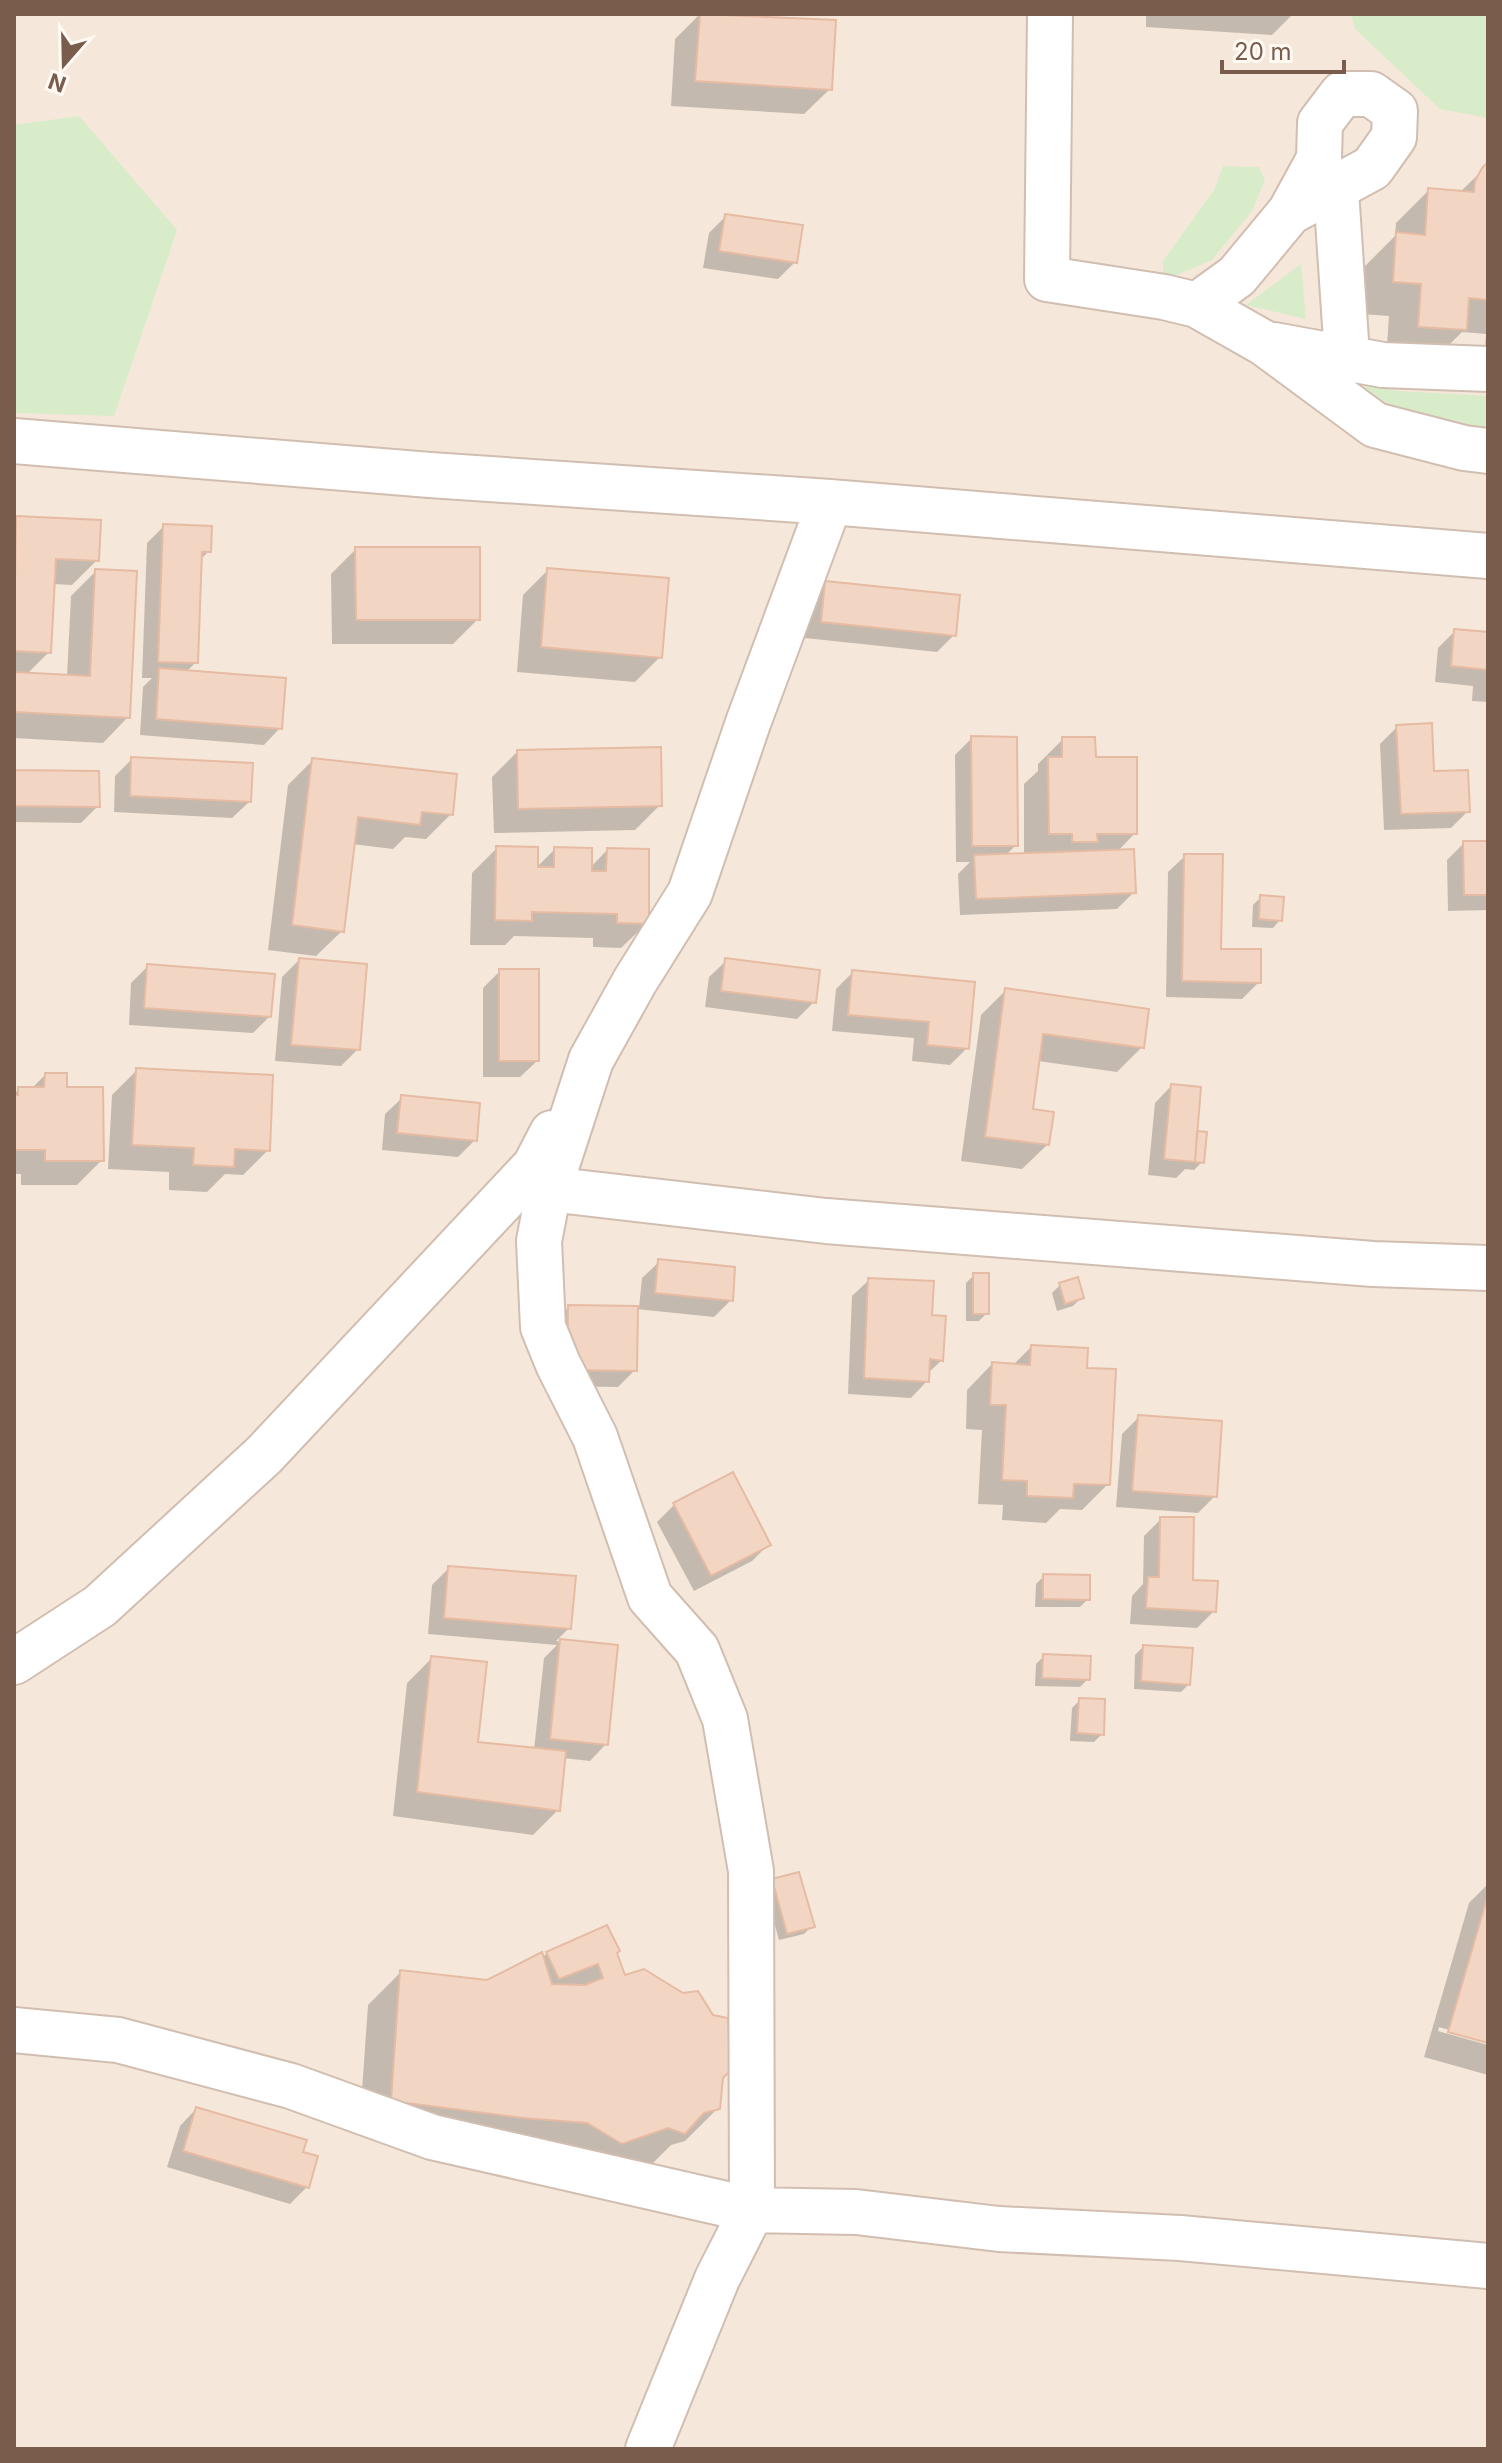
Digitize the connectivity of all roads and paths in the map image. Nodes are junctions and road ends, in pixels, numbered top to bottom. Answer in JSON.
{"nodes":[{"id":1,"x":1050,"y":14,"type":"edge"},
{"id":2,"x":1336,"y":190,"type":"junction"},
{"id":3,"x":1290,"y":212,"type":"junction"},
{"id":4,"x":1197,"y":305,"type":"junction"},
{"id":5,"x":1264,"y":343,"type":"junction"},
{"id":6,"x":1347,"y":356,"type":"junction"},
{"id":7,"x":1488,"y":369,"type":"edge"},
{"id":8,"x":14,"y":441,"type":"edge"},
{"id":9,"x":1488,"y":451,"type":"edge"},
{"id":10,"x":830,"y":502,"type":"junction"},
{"id":11,"x":1488,"y":556,"type":"edge"},
{"id":12,"x":591,"y":1060,"type":"junction"},
{"id":13,"x":549,"y":1189,"type":"junction"},
{"id":14,"x":1488,"y":1268,"type":"edge"},
{"id":15,"x":14,"y":1662,"type":"edge"},
{"id":16,"x":14,"y":2030,"type":"edge"},
{"id":17,"x":752,"y":2210,"type":"junction"},
{"id":18,"x":1488,"y":2266,"type":"edge"},
{"id":19,"x":648,"y":2449,"type":"edge"}],
"edges":[{"from":1,"to":4,"type":"street"},
{"from":2,"to":3,"type":"street"},
{"from":2,"to":3,"type":"street"},
{"from":2,"to":6,"type":"street"},
{"from":3,"to":4,"type":"street"},
{"from":4,"to":5,"type":"street"},
{"from":5,"to":6,"type":"street"},
{"from":5,"to":9,"type":"street"},
{"from":6,"to":7,"type":"street"},
{"from":8,"to":10,"type":"street"},
{"from":10,"to":11,"type":"street"},
{"from":10,"to":12,"type":"street"},
{"from":12,"to":13,"type":"street"},
{"from":12,"to":15,"type":"street"},
{"from":13,"to":14,"type":"street"},
{"from":13,"to":17,"type":"street"},
{"from":16,"to":17,"type":"street"},
{"from":17,"to":18,"type":"street"},
{"from":17,"to":19,"type":"street"}]}
